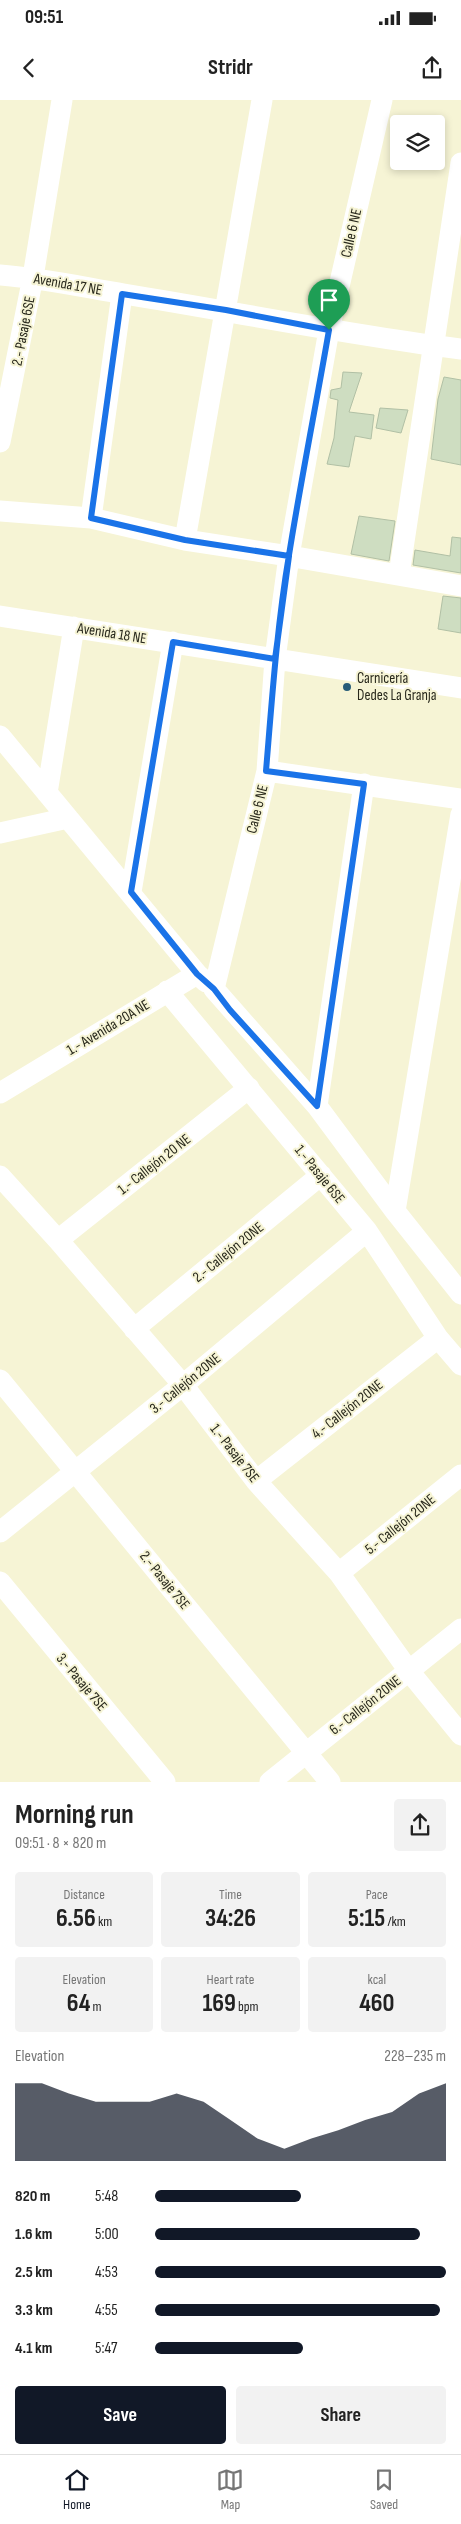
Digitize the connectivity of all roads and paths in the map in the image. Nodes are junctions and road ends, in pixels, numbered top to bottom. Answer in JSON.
{"nodes":[{"id":1,"x":62,"y":100,"type":"edge"},
{"id":2,"x":262,"y":100,"type":"edge"},
{"id":3,"x":382,"y":100,"type":"edge"},
{"id":4,"x":461,"y":163,"type":"edge"},
{"id":5,"x":0,"y":275,"type":"edge"},
{"id":6,"x":33,"y":277,"type":"junction"},
{"id":7,"x":122,"y":294,"type":"junction"},
{"id":8,"x":226,"y":310,"type":"junction"},
{"id":9,"x":329,"y":330,"type":"junction"},
{"id":10,"x":433,"y":346,"type":"junction"},
{"id":11,"x":461,"y":349,"type":"edge"},
{"id":12,"x":0,"y":442,"type":"edge"},
{"id":13,"x":0,"y":511,"type":"edge"},
{"id":14,"x":91,"y":518,"type":"junction"},
{"id":15,"x":185,"y":540,"type":"junction"},
{"id":16,"x":289,"y":556,"type":"junction"},
{"id":17,"x":399,"y":575,"type":"junction"},
{"id":18,"x":461,"y":586,"type":"edge"},
{"id":19,"x":0,"y":616,"type":"edge"},
{"id":20,"x":74,"y":627,"type":"junction"},
{"id":21,"x":173,"y":642,"type":"junction"},
{"id":22,"x":275,"y":659,"type":"junction"},
{"id":23,"x":461,"y":688,"type":"edge"},
{"id":24,"x":0,"y":736,"type":"edge"},
{"id":25,"x":266,"y":771,"type":"junction"},
{"id":26,"x":364,"y":784,"type":"junction"},
{"id":27,"x":47,"y":792,"type":"junction"},
{"id":28,"x":461,"y":799,"type":"edge"},
{"id":29,"x":461,"y":814,"type":"edge"},
{"id":30,"x":68,"y":818,"type":"junction"},
{"id":31,"x":0,"y":833,"type":"edge"},
{"id":32,"x":131,"y":892,"type":"junction"},
{"id":33,"x":197,"y":974,"type":"junction"},
{"id":34,"x":214,"y":989,"type":"junction"},
{"id":35,"x":168,"y":992,"type":"junction"},
{"id":36,"x":250,"y":1088,"type":"junction"},
{"id":37,"x":0,"y":1093,"type":"edge"},
{"id":38,"x":317,"y":1106,"type":"junction"},
{"id":39,"x":321,"y":1175,"type":"junction"},
{"id":40,"x":0,"y":1176,"type":"edge"},
{"id":41,"x":395,"y":1211,"type":"junction"},
{"id":42,"x":367,"y":1231,"type":"junction"},
{"id":43,"x":58,"y":1240,"type":"junction"},
{"id":44,"x":461,"y":1294,"type":"edge"},
{"id":45,"x":134,"y":1328,"type":"junction"},
{"id":46,"x":438,"y":1338,"type":"junction"},
{"id":47,"x":461,"y":1365,"type":"edge"},
{"id":48,"x":0,"y":1380,"type":"edge"},
{"id":49,"x":183,"y":1385,"type":"junction"},
{"id":50,"x":76,"y":1470,"type":"junction"},
{"id":51,"x":461,"y":1475,"type":"edge"},
{"id":52,"x":256,"y":1481,"type":"junction"},
{"id":53,"x":0,"y":1532,"type":"edge"},
{"id":54,"x":339,"y":1573,"type":"junction"},
{"id":55,"x":0,"y":1582,"type":"edge"},
{"id":56,"x":461,"y":1629,"type":"edge"},
{"id":57,"x":409,"y":1671,"type":"junction"},
{"id":58,"x":461,"y":1735,"type":"edge"},
{"id":59,"x":306,"y":1752,"type":"junction"},
{"id":60,"x":165,"y":1782,"type":"edge"},
{"id":61,"x":270,"y":1782,"type":"edge"},
{"id":62,"x":330,"y":1782,"type":"edge"}],
"edges":[{"from":1,"to":6,"type":"street","name":"2.- Pasaje 6SE"},
{"from":2,"to":8,"type":"street"},
{"from":3,"to":9,"type":"street","name":"Calle 6 NE"},
{"from":4,"to":10,"type":"street"},
{"from":5,"to":6,"type":"street","name":"Avenida 17 NE"},
{"from":6,"to":7,"type":"street","name":"Avenida 17 NE"},
{"from":6,"to":12,"type":"street","name":"2.- Pasaje 6SE"},
{"from":7,"to":8,"type":"street","name":"Avenida 17 NE"},
{"from":7,"to":14,"type":"street"},
{"from":8,"to":9,"type":"street","name":"Avenida 17 NE"},
{"from":8,"to":15,"type":"street"},
{"from":9,"to":10,"type":"street","name":"Avenida 17 NE"},
{"from":9,"to":16,"type":"street","name":"Calle 6 NE"},
{"from":10,"to":11,"type":"street","name":"Avenida 17 NE"},
{"from":10,"to":17,"type":"street"},
{"from":13,"to":14,"type":"street"},
{"from":14,"to":15,"type":"street"},
{"from":15,"to":16,"type":"street"},
{"from":16,"to":17,"type":"street"},
{"from":16,"to":22,"type":"street","name":"Calle 6 NE"},
{"from":17,"to":18,"type":"street"},
{"from":19,"to":20,"type":"street","name":"Avenida 18 NE"},
{"from":20,"to":21,"type":"street","name":"Avenida 18 NE"},
{"from":20,"to":27,"type":"street"},
{"from":21,"to":22,"type":"street","name":"Avenida 18 NE"},
{"from":21,"to":32,"type":"street"},
{"from":22,"to":23,"type":"street","name":"Avenida 18 NE"},
{"from":22,"to":25,"type":"street","name":"Calle 6 NE"},
{"from":24,"to":27,"type":"street"},
{"from":25,"to":26,"type":"street"},
{"from":25,"to":34,"type":"street","name":"Calle 6 NE"},
{"from":26,"to":28,"type":"street"},
{"from":26,"to":38,"type":"street"},
{"from":27,"to":30,"type":"street"},
{"from":29,"to":41,"type":"street"},
{"from":30,"to":31,"type":"street"},
{"from":30,"to":32,"type":"street"},
{"from":32,"to":33,"type":"street"},
{"from":33,"to":34,"type":"street"},
{"from":33,"to":35,"type":"street","name":"1.- Avenida 20A NE"},
{"from":34,"to":38,"type":"street"},
{"from":35,"to":36,"type":"street","name":"1.- Pasaje 6SE"},
{"from":35,"to":37,"type":"street","name":"1.- Avenida 20A NE"},
{"from":36,"to":39,"type":"street","name":"1.- Pasaje 6SE"},
{"from":36,"to":43,"type":"street","name":"1.- Callejón 20 NE"},
{"from":38,"to":41,"type":"street"},
{"from":39,"to":42,"type":"street","name":"1.- Pasaje 6SE"},
{"from":39,"to":45,"type":"street","name":"2.- Callejón 20NE"},
{"from":40,"to":43,"type":"street","name":"1.- Pasaje 7SE"},
{"from":41,"to":44,"type":"street"},
{"from":42,"to":46,"type":"street","name":"1.- Pasaje 6SE"},
{"from":42,"to":49,"type":"street","name":"3.- Callejón 20NE"},
{"from":43,"to":45,"type":"street","name":"1.- Pasaje 7SE"},
{"from":45,"to":49,"type":"street","name":"1.- Pasaje 7SE"},
{"from":46,"to":47,"type":"street","name":"1.- Pasaje 6SE"},
{"from":46,"to":52,"type":"street","name":"4.- Callejón 20NE"},
{"from":48,"to":50,"type":"street","name":"2.- Pasaje 7SE"},
{"from":49,"to":50,"type":"street","name":"3.- Callejón 20NE"},
{"from":49,"to":52,"type":"street","name":"1.- Pasaje 7SE"},
{"from":50,"to":53,"type":"street","name":"3.- Callejón 20NE"},
{"from":50,"to":59,"type":"street","name":"2.- Pasaje 7SE"},
{"from":51,"to":54,"type":"street","name":"5.- Callejón 20NE"},
{"from":52,"to":54,"type":"street","name":"1.- Pasaje 7SE"},
{"from":54,"to":57,"type":"street","name":"1.- Pasaje 7SE"},
{"from":55,"to":60,"type":"street","name":"3.- Pasaje 7SE"},
{"from":56,"to":57,"type":"street","name":"6.- Callejón 20NE"},
{"from":57,"to":58,"type":"street","name":"1.- Pasaje 7SE"},
{"from":57,"to":59,"type":"street","name":"6.- Callejón 20NE"},
{"from":59,"to":61,"type":"street","name":"6.- Callejón 20NE"},
{"from":59,"to":62,"type":"street","name":"2.- Pasaje 7SE"}]}
